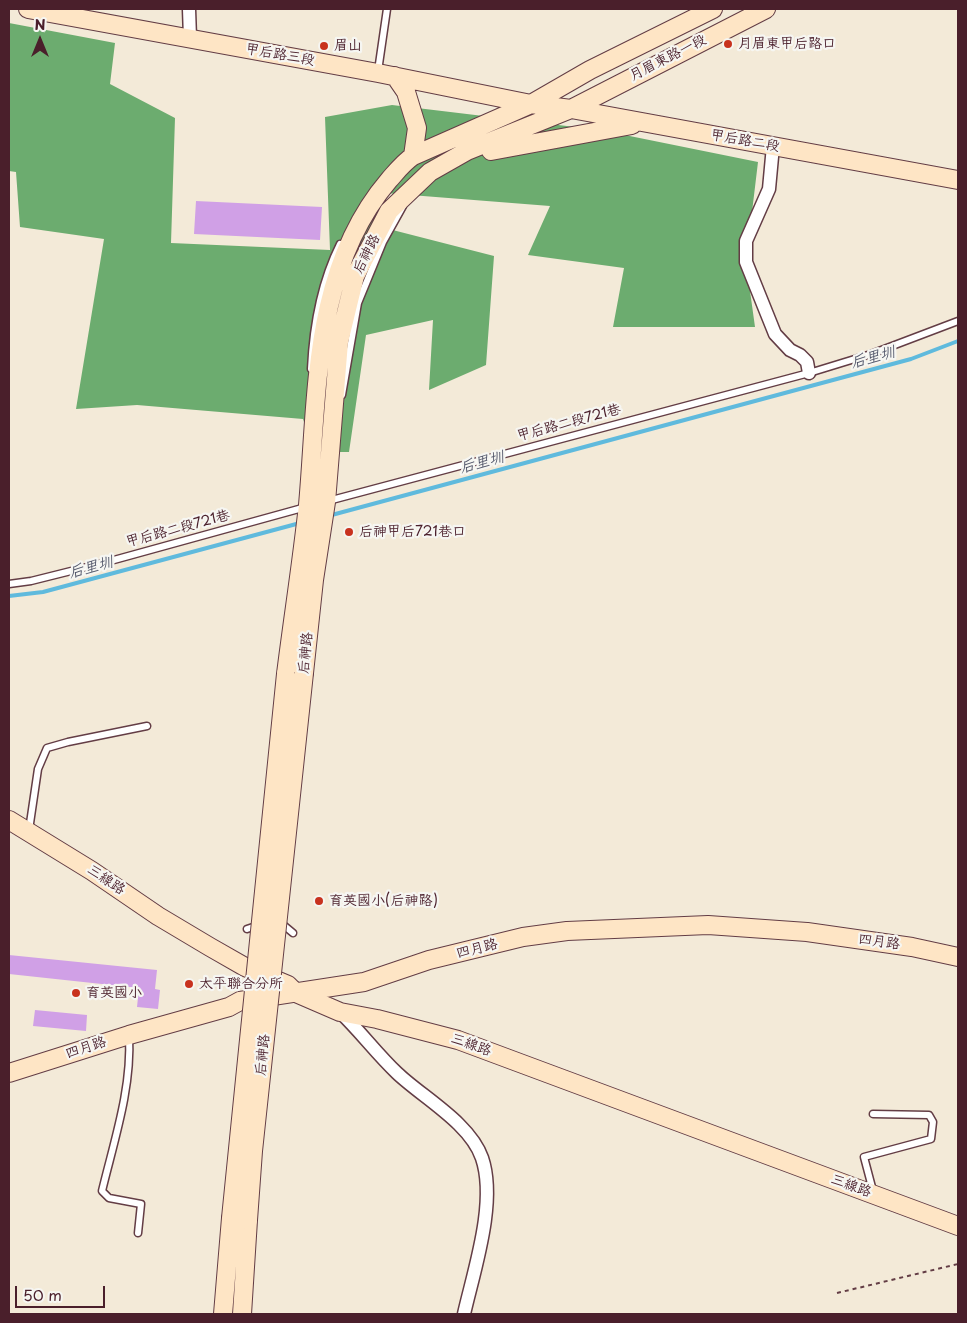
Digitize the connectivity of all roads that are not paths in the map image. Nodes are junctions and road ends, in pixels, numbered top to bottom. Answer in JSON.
{"nodes":[{"id":1,"x":28,"y":9,"type":"edge"},
{"id":2,"x":189,"y":9,"type":"edge"},
{"id":3,"x":387,"y":9,"type":"edge"},
{"id":4,"x":713,"y":9,"type":"edge"},
{"id":5,"x":766,"y":9,"type":"edge"},
{"id":6,"x":190,"y":38,"type":"junction"},
{"id":7,"x":378,"y":73,"type":"junction"},
{"id":8,"x":395,"y":76,"type":"junction"},
{"id":9,"x":531,"y":104,"type":"junction"},
{"id":10,"x":571,"y":109,"type":"junction"},
{"id":11,"x":643,"y":123,"type":"junction"},
{"id":12,"x":773,"y":146,"type":"junction"},
{"id":13,"x":413,"y":156,"type":"junction"},
{"id":14,"x":449,"y":161,"type":"junction"},
{"id":15,"x":958,"y":180,"type":"edge"},
{"id":16,"x":372,"y":201,"type":"junction"},
{"id":17,"x":354,"y":217,"type":"dead end"},
{"id":18,"x":342,"y":240,"type":"dead end"},
{"id":19,"x":958,"y":321,"type":"edge"},
{"id":20,"x":809,"y":373,"type":"junction"},
{"id":21,"x":313,"y":432,"type":"junction"},
{"id":22,"x":326,"y":502,"type":"junction"},
{"id":23,"x":308,"y":506,"type":"junction"},
{"id":24,"x":9,"y":584,"type":"edge"},
{"id":25,"x":147,"y":726,"type":"dead end"},
{"id":26,"x":9,"y":820,"type":"edge"},
{"id":27,"x":29,"y":831,"type":"junction"},
{"id":28,"x":247,"y":930,"type":"dead end"},
{"id":29,"x":293,"y":933,"type":"dead end"},
{"id":30,"x":958,"y":957,"type":"edge"},
{"id":31,"x":296,"y":994,"type":"junction"},
{"id":32,"x":340,"y":1012,"type":"junction"},
{"id":33,"x":129,"y":1035,"type":"junction"},
{"id":34,"x":9,"y":1073,"type":"edge"},
{"id":35,"x":873,"y":1114,"type":"dead end"},
{"id":36,"x":874,"y":1194,"type":"junction"},
{"id":37,"x":240,"y":1219,"type":"junction"},
{"id":38,"x":958,"y":1226,"type":"edge"},
{"id":39,"x":138,"y":1233,"type":"dead end"},
{"id":40,"x":223,"y":1314,"type":"edge"},
{"id":41,"x":242,"y":1314,"type":"edge"},
{"id":42,"x":464,"y":1314,"type":"edge"}],
"edges":[{"from":1,"to":6,"type":"street","name":"甲后路三段"},
{"from":2,"to":6,"type":"street"},
{"from":3,"to":7,"type":"lane"},
{"from":4,"to":9,"type":"street","name":"月眉東路一段"},
{"from":5,"to":10,"type":"street","name":"月眉東路一段"},
{"from":6,"to":7,"type":"street","name":"甲后路三段"},
{"from":7,"to":8,"type":"street","name":"甲后路三段"},
{"from":8,"to":9,"type":"street","name":"甲后路三段"},
{"from":8,"to":13,"type":"street"},
{"from":9,"to":10,"type":"street","name":"甲后路二段"},
{"from":9,"to":13,"type":"street","name":"后神路"},
{"from":10,"to":11,"type":"street","name":"甲后路二段"},
{"from":10,"to":14,"type":"street","name":"后神路"},
{"from":11,"to":12,"type":"street","name":"甲后路二段"},
{"from":11,"to":14,"type":"street"},
{"from":12,"to":15,"type":"street","name":"甲后路二段"},
{"from":12,"to":20,"type":"street"},
{"from":13,"to":16,"type":"street","name":"后神路"},
{"from":14,"to":22,"type":"street","name":"后神路"},
{"from":16,"to":17,"type":"lane"},
{"from":16,"to":21,"type":"street","name":"后神路"},
{"from":18,"to":21,"type":"lane"},
{"from":19,"to":20,"type":"lane","name":"甲后路二段721巷"},
{"from":20,"to":22,"type":"lane","name":"甲后路二段721巷"},
{"from":21,"to":23,"type":"street","name":"后神路"},
{"from":22,"to":23,"type":"lane","name":"甲后路二段721巷"},
{"from":22,"to":37,"type":"street","name":"后神路","bridge":true},
{"from":23,"to":24,"type":"lane","name":"甲后路二段721巷"},
{"from":23,"to":37,"type":"street","name":"后神路","bridge":true},
{"from":25,"to":27,"type":"lane"},
{"from":26,"to":27,"type":"street","name":"三線路"},
{"from":27,"to":31,"type":"street","name":"三線路"},
{"from":28,"to":29,"type":"lane"},
{"from":30,"to":31,"type":"street","name":"四月路"},
{"from":31,"to":32,"type":"street","name":"三線路"},
{"from":31,"to":33,"type":"street","name":"四月路"},
{"from":32,"to":36,"type":"street","name":"三線路"},
{"from":32,"to":42,"type":"street"},
{"from":33,"to":34,"type":"street","name":"四月路"},
{"from":33,"to":39,"type":"lane"},
{"from":35,"to":36,"type":"lane"},
{"from":36,"to":38,"type":"street","name":"三線路"},
{"from":37,"to":40,"type":"street","name":"后神路"},
{"from":37,"to":41,"type":"street","name":"后神路"}]}
